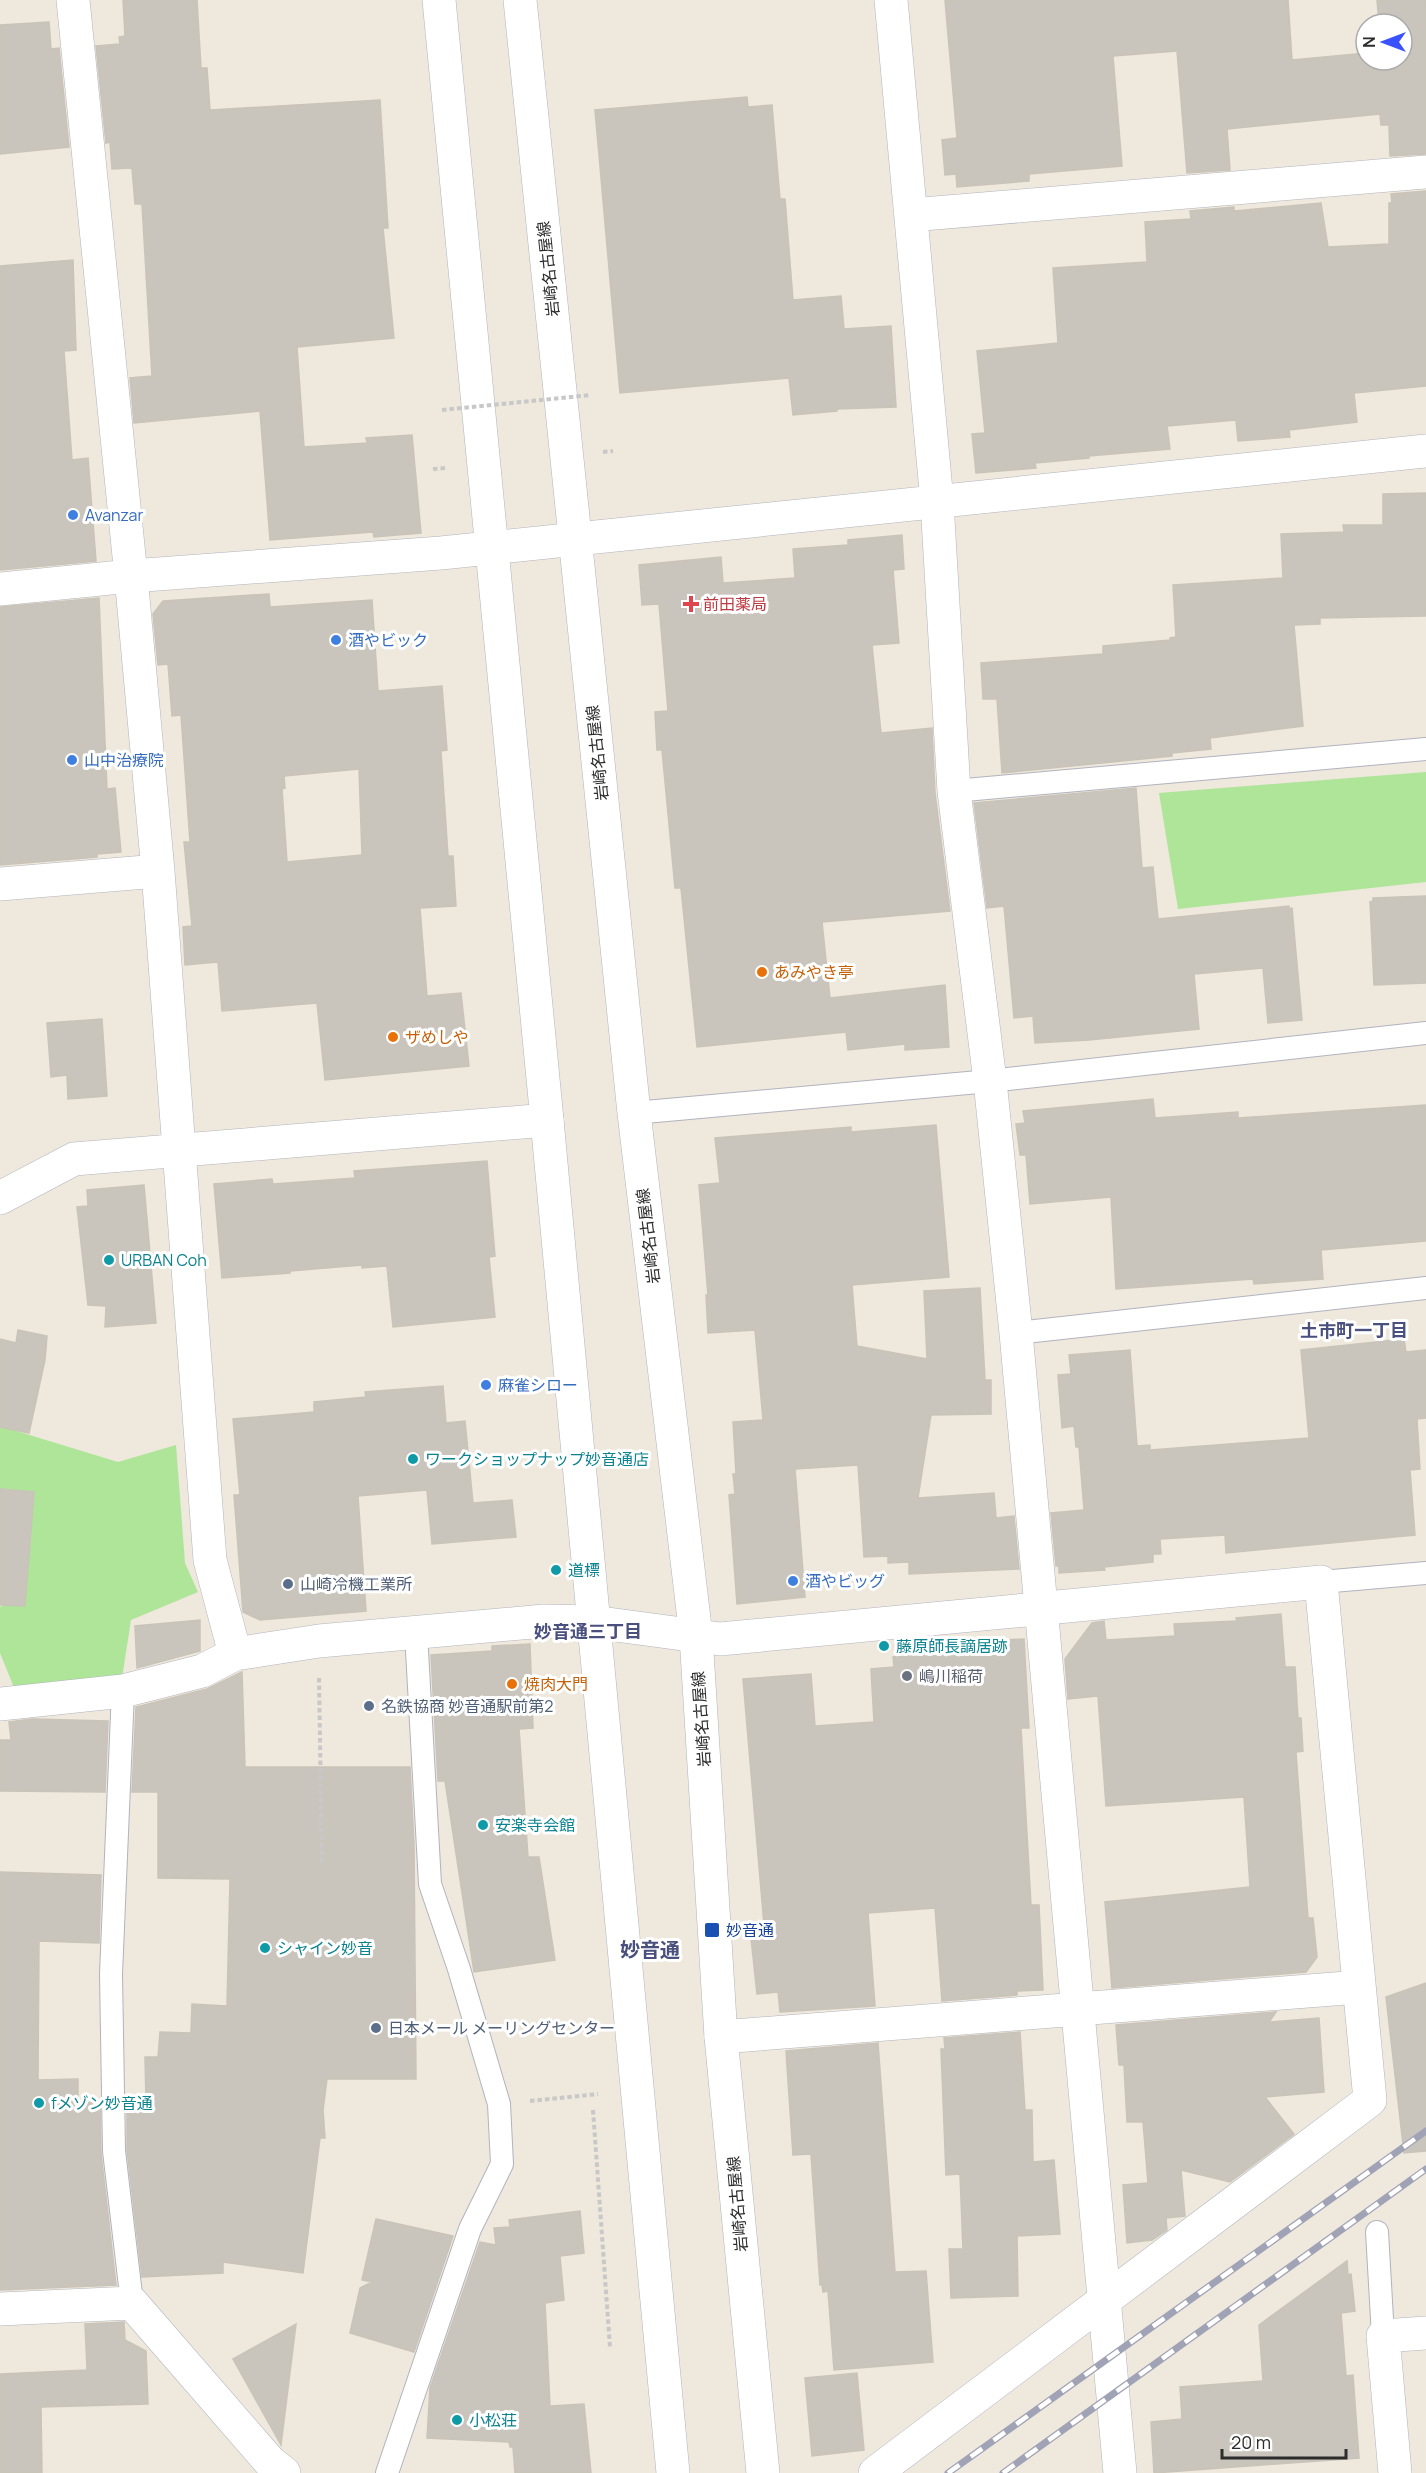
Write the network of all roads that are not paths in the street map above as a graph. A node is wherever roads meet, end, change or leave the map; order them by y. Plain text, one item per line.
1 (73, 0) edge
2 (440, 0) edge
3 (520, 0) edge
4 (891, 0) edge
5 (1426, 172) edge
6 (911, 214) junction
7 (1426, 451) edge
8 (937, 501) junction
9 (575, 538) junction
10 (492, 548) junction
11 (131, 576) junction
12 (0, 589) edge
13 (1426, 749) edge
14 (954, 791) junction
15 (158, 871) junction
16 (0, 884) edge
17 (1426, 1033) edge
18 (990, 1081) junction
19 (634, 1113) junction
20 (547, 1120) junction
21 (179, 1151) junction
22 (0, 1198) edge
23 (1426, 1288) edge
24 (1016, 1334) junction
25 (1426, 1572) edge
26 (1321, 1582) junction
27 (1039, 1609) junction
28 (592, 1622) junction
29 (416, 1633) junction
30 (696, 1636) junction
31 (235, 1654) junction
32 (123, 1691) junction
33 (0, 1704) edge
34 (1359, 1987) junction
35 (1076, 2009) junction
36 (721, 2037) junction
37 (1377, 2232) dead end
38 (1105, 2300) junction
39 (132, 2303) junction
40 (0, 2309) edge
41 (1426, 2333) edge
42 (1383, 2336) junction
43 (284, 2473) edge
44 (387, 2473) edge
45 (673, 2473) edge
46 (763, 2473) edge
47 (874, 2473) edge
48 (1120, 2473) edge
49 (1395, 2473) edge

1 - 11 street
2 - 10 street
3 - 9 street, 岩崎名古屋線
4 - 6 street
5 - 6 street
6 - 8 street
7 - 8 street
8 - 9 street
8 - 14 street
9 - 10 street
9 - 19 street, 岩崎名古屋線
10 - 11 street
10 - 20 street
11 - 12 street
11 - 15 street
13 - 14 lane
14 - 18 street
15 - 16 street
15 - 21 street
17 - 18 lane
18 - 19 lane
18 - 24 street
19 - 30 street, 岩崎名古屋線
20 - 21 street
20 - 28 street
21 - 22 street
21 - 31 street
23 - 24 lane
24 - 27 street
25 - 26 lane
26 - 27 street
26 - 34 street
27 - 30 street
27 - 35 street
28 - 29 street
28 - 30 street
28 - 45 street
29 - 31 street
29 - 44 lane
30 - 36 street, 岩崎名古屋線
31 - 32 street
32 - 33 street
32 - 39 lane
34 - 35 street
34 - 38 street
35 - 36 street
35 - 38 street
36 - 46 street, 岩崎名古屋線
37 - 42 lane
38 - 47 street
38 - 48 street
39 - 40 street
39 - 43 street
41 - 42 street
42 - 49 street

